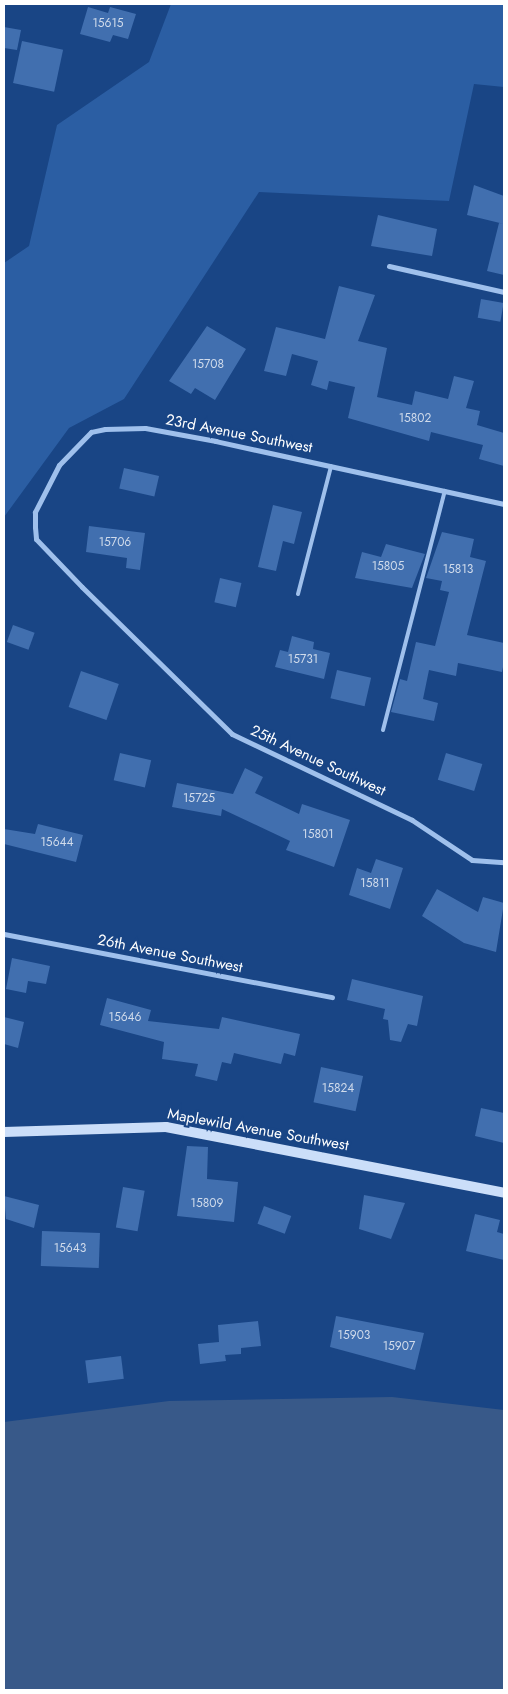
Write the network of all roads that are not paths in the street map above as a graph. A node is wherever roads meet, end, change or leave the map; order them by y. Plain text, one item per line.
1 (390, 266) dead end
2 (504, 292) edge
3 (331, 466) junction
4 (445, 491) junction
5 (504, 504) edge
6 (36, 539) joint
7 (298, 594) dead end
8 (383, 730) dead end
9 (504, 862) edge
10 (4, 934) edge
11 (332, 996) dead end
12 (4, 1132) edge
13 (504, 1193) edge

1 - 2 street
3 - 4 street, 23rd Avenue Southwest
3 - 6 street, 23rd Avenue Southwest
3 - 7 lane
4 - 5 street, 23rd Avenue Southwest
4 - 8 lane
6 - 9 street, 25th Avenue Southwest
10 - 11 street, 26th Avenue Southwest
12 - 13 street, Maplewild Avenue Southwest

